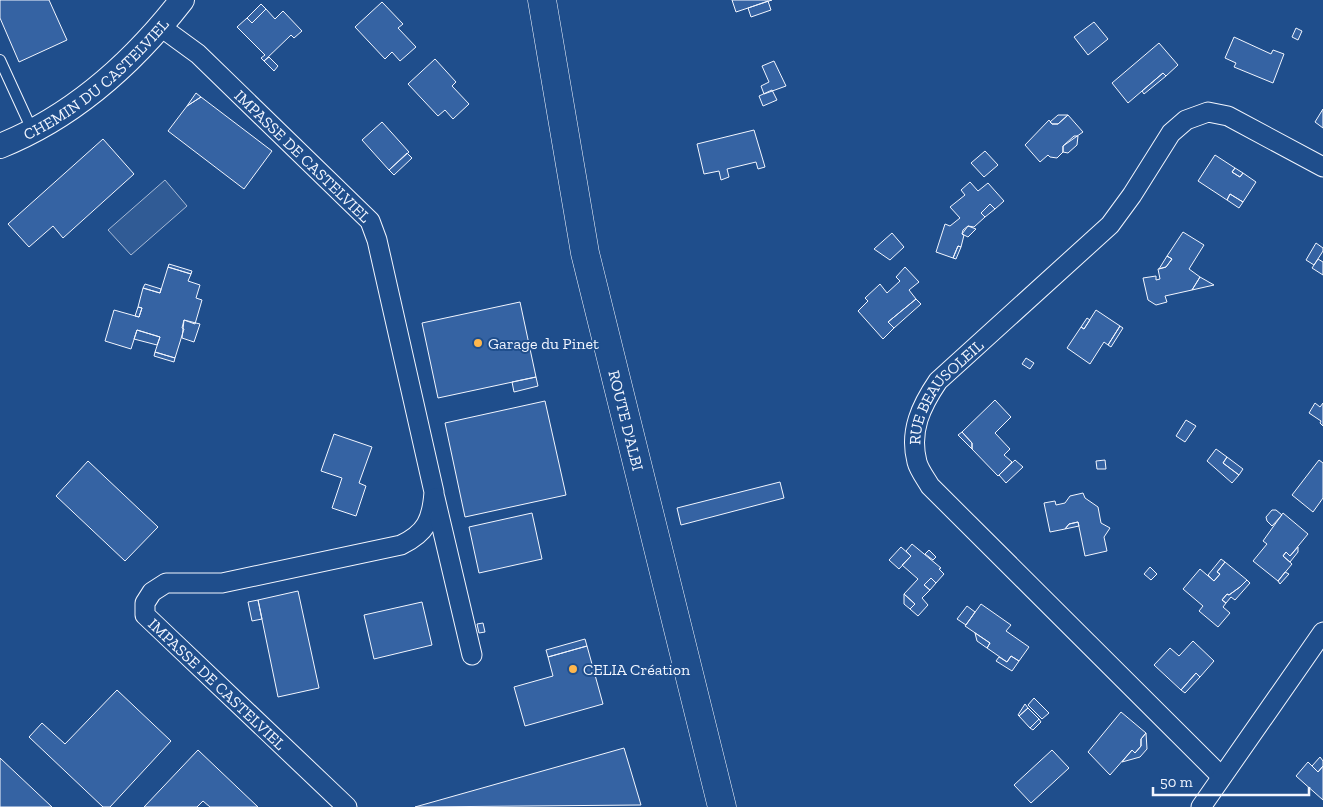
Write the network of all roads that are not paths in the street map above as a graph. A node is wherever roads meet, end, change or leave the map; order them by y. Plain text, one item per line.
1 (182, 0) edge
2 (542, 0) edge
3 (161, 27) junction
4 (0, 60) edge
5 (33, 133) junction
6 (0, 146) edge
7 (1323, 167) edge
8 (434, 492) junction
9 (1323, 632) edge
10 (472, 655) dead end
11 (1221, 776) junction
12 (347, 807) edge
13 (722, 807) edge
14 (1201, 807) edge

1 - 3 street, CHEMIN DU CASTELVIEL
2 - 13 main road, ROUTE D'ALBI
3 - 5 street, CHEMIN DU CASTELVIEL
3 - 8 street, IMPASSE DE CASTELVIEL
4 - 5 lane
5 - 6 street, CHEMIN DU CASTELVIEL
7 - 11 street, RUE BEAUSOLEIL
8 - 10 street, IMPASSE DE CASTELVIEL
8 - 12 street, IMPASSE DE CASTELVIEL
9 - 11 street
11 - 14 street

